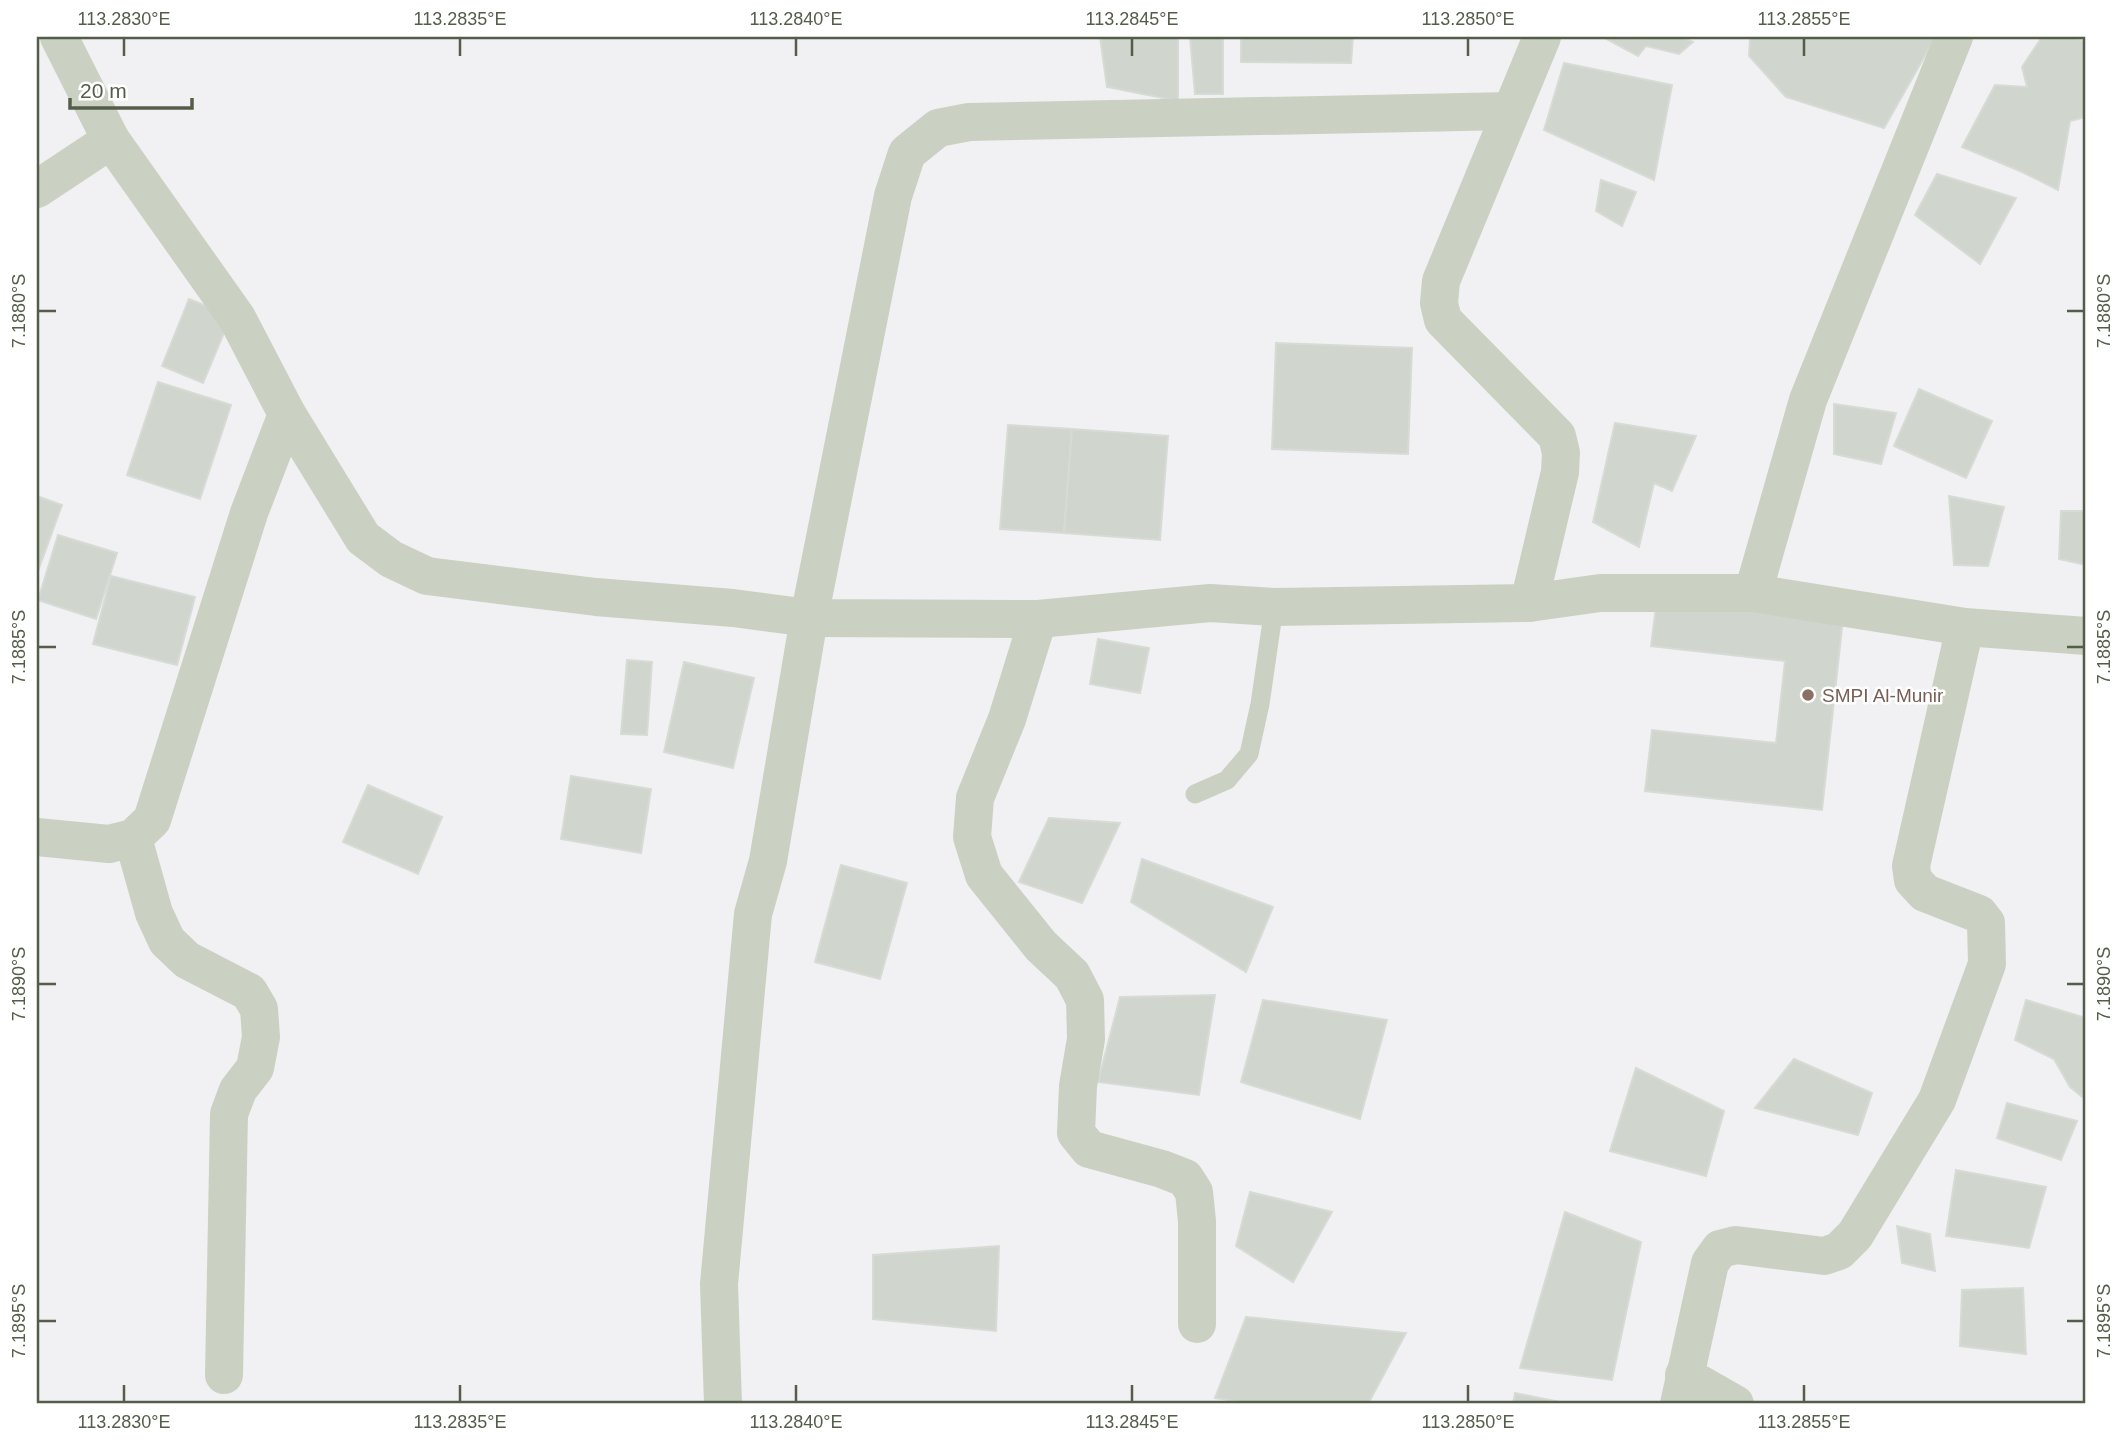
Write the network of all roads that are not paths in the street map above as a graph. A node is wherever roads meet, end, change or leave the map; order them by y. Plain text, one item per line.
1 (59, 37) edge
2 (1542, 37) edge
3 (1954, 37) edge
4 (1511, 111) junction
5 (111, 140) junction
6 (37, 189) edge
7 (287, 414) junction
8 (1753, 593) junction
9 (1529, 603) junction
10 (1274, 607) junction
11 (809, 618) junction
12 (1038, 619) junction
13 (1965, 627) junction
14 (2086, 636) edge
15 (1195, 794) dead end
16 (37, 837) edge
17 (133, 838) junction
18 (1197, 1324) dead end
19 (225, 1374) dead end
20 (1681, 1389) edge
21 (723, 1404) edge
22 (1735, 1404) edge

1 - 5 street
2 - 4 street
3 - 8 street
4 - 9 street
4 - 11 street
5 - 6 street
5 - 7 street
7 - 11 street
7 - 17 street
8 - 9 street
8 - 13 street
9 - 10 street
10 - 12 street
10 - 15 lane
11 - 12 street
11 - 21 street
12 - 18 street
13 - 14 street
13 - 20 street
16 - 17 street
17 - 19 street
20 - 22 street

